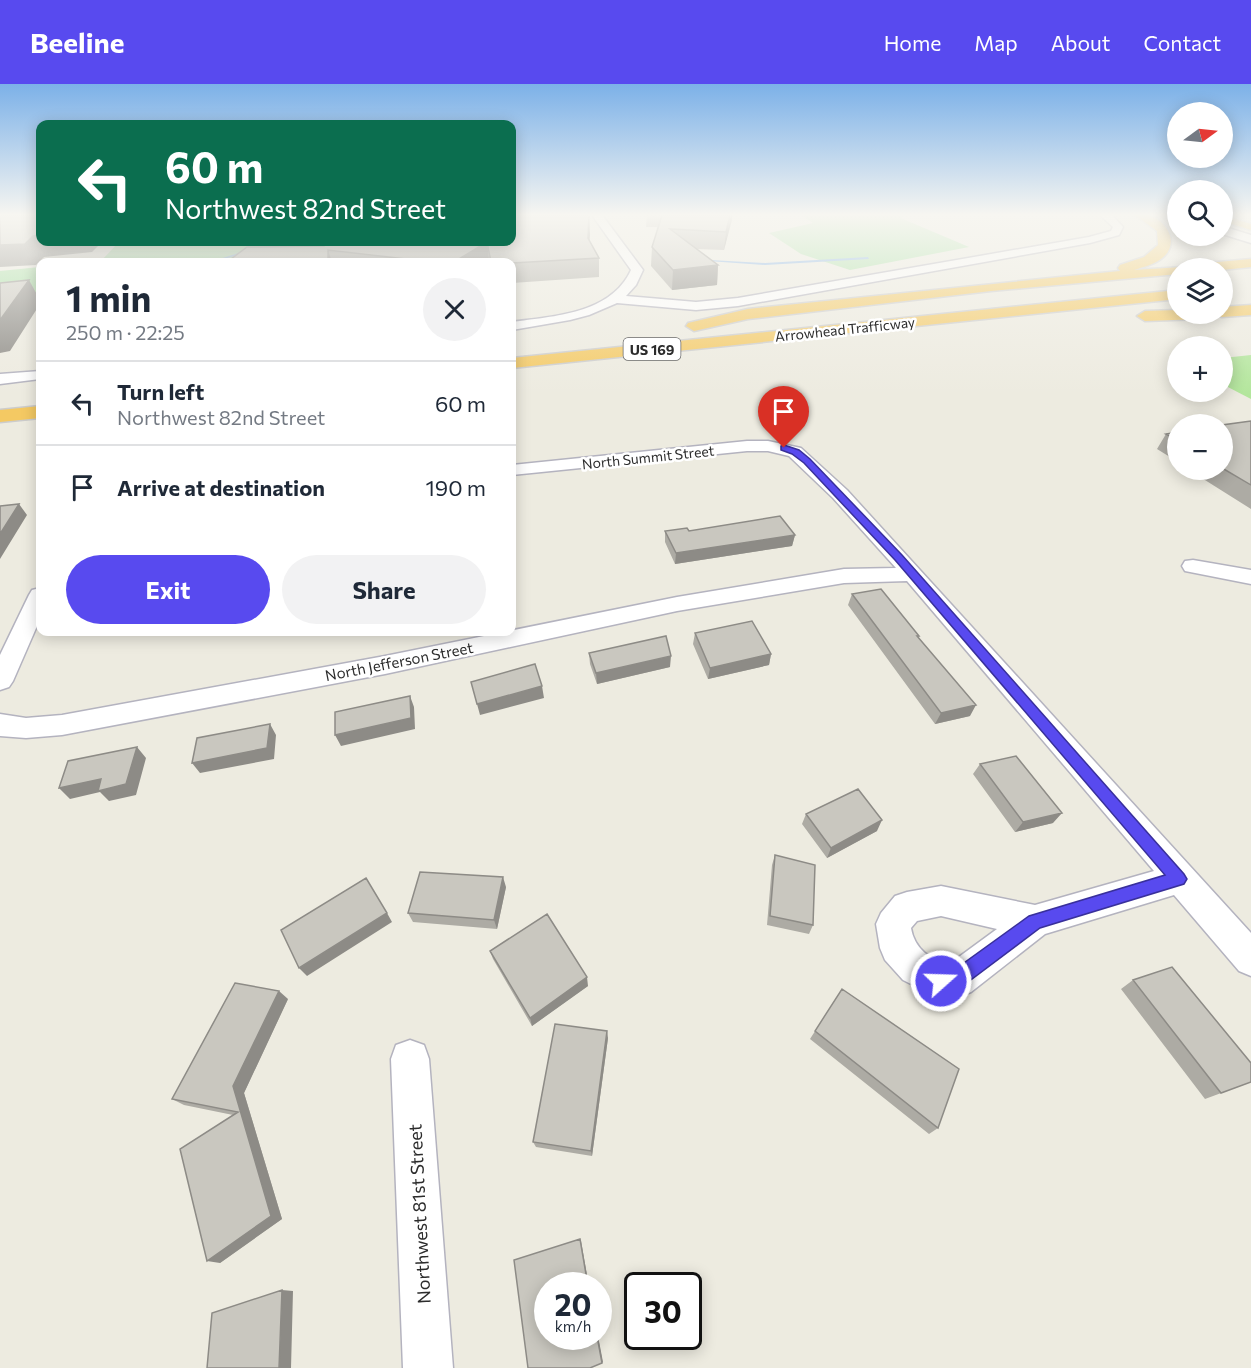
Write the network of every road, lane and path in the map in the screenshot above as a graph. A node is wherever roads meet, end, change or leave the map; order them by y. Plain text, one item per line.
1 (637, 275) edge
2 (901, 275) edge
3 (1085, 275) edge
4 (1124, 275) edge
5 (1167, 280) edge
6 (991, 287) junction
7 (1167, 295) edge
8 (616, 299) junction
9 (1251, 310) edge
10 (1233, 311) edge
11 (1167, 315) edge
12 (1131, 317) dead end
13 (1096, 319) dead end
14 (516, 326) edge
15 (674, 330) dead end
16 (792, 334) junction
17 (581, 340) dead end
18 (516, 363) edge
19 (36, 375) edge
20 (0, 379) edge
21 (36, 394) edge
22 (0, 398) edge
23 (36, 412) edge
24 (0, 416) edge
25 (516, 470) edge
26 (1193, 566) dead end
27 (913, 573) junction
28 (1251, 577) edge
29 (36, 604) edge
30 (0, 681) edge
31 (0, 724) edge
32 (1178, 879) junction
33 (1035, 921) dead end
34 (1251, 959) edge
35 (410, 1059) dead end
36 (428, 1368) edge

1 - 8 street
2 - 8 street
3 - 6 highway
4 - 6 highway
5 - 17 highway, Arrowhead Trafficway / US 169
6 - 15 highway
7 - 16 highway, Arrowhead Trafficway / US 169
8 - 14 street
9 - 10 highway
11 - 12 highway
13 - 16 highway
16 - 18 highway, Arrowhead Trafficway / US 169
19 - 20 street
21 - 22 highway
23 - 24 highway
25 - 27 street, North Summit Street
26 - 28 street
27 - 31 street, North Jefferson Street
27 - 32 street
29 - 30 street
32 - 33 street
32 - 34 street
35 - 36 street, Northwest 81st Street

